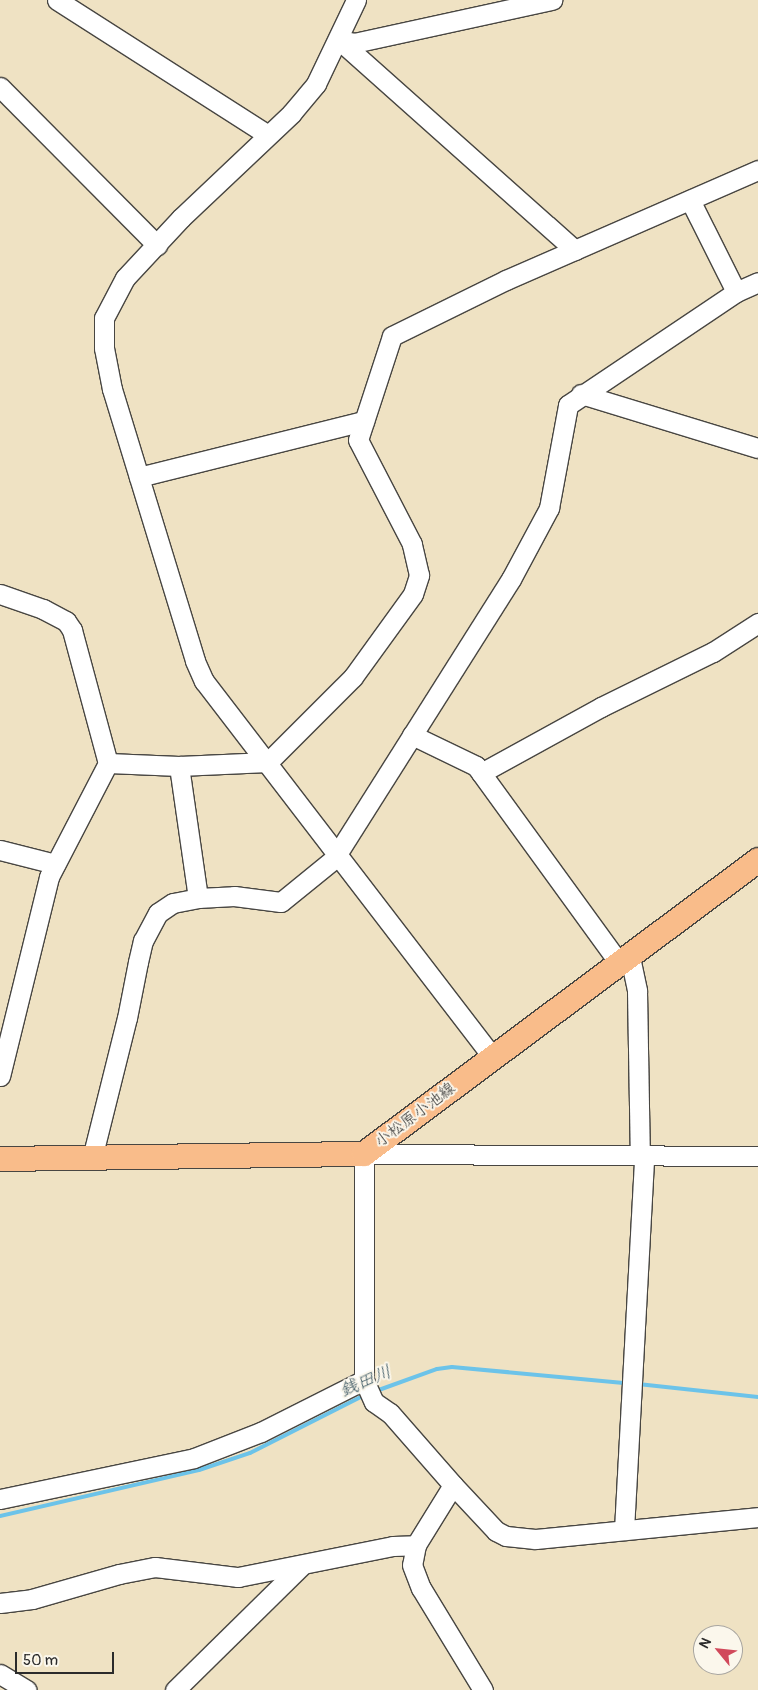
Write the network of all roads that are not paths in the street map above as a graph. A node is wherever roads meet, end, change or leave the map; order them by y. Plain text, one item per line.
1 (57, 0) edge
2 (356, 0) edge
3 (552, 0) edge
4 (339, 40) junction
5 (0, 87) edge
6 (268, 135) junction
7 (758, 170) edge
8 (690, 200) junction
9 (157, 245) junction
10 (575, 250) junction
11 (758, 282) edge
12 (736, 292) junction
13 (581, 394) junction
14 (364, 420) junction
15 (758, 448) edge
16 (138, 477) junction
17 (0, 594) edge
18 (758, 623) edge
19 (412, 735) junction
20 (268, 762) junction
21 (108, 763) junction
22 (178, 766) junction
23 (481, 772) junction
24 (0, 850) edge
25 (339, 852) junction
26 (758, 860) edge
27 (55, 864) junction
28 (198, 898) junction
29 (624, 960) junction
30 (493, 1057) junction
31 (0, 1076) edge
32 (364, 1154) junction
33 (642, 1156) junction
34 (758, 1156) edge
35 (92, 1158) junction
36 (0, 1159) edge
37 (364, 1380) junction
38 (453, 1485) junction
39 (0, 1499) edge
40 (758, 1517) edge
41 (624, 1530) junction
42 (416, 1545) junction
43 (301, 1566) junction
44 (0, 1603) edge
45 (0, 1674) edge
46 (27, 1690) edge
47 (175, 1690) edge
48 (483, 1690) edge

1 - 6 street
2 - 4 street
3 - 4 street
4 - 6 street
4 - 10 street
5 - 9 street
6 - 9 street
7 - 8 street
8 - 10 street
8 - 12 street
9 - 16 street
10 - 14 street
11 - 12 street
12 - 13 street
13 - 15 street
13 - 19 street
14 - 16 street
14 - 20 street
16 - 20 street
17 - 21 street
18 - 23 street
19 - 23 street
19 - 25 street
20 - 22 street
20 - 25 street
21 - 22 street
21 - 27 street
22 - 28 street
23 - 29 street
24 - 27 street
25 - 28 street
25 - 30 street
26 - 29 main road, 小松原小池線
27 - 31 street
28 - 35 street
29 - 30 main road, 小松原小池線
29 - 33 street
30 - 32 main road, 小松原小池線
32 - 33 street
32 - 35 main road, 小松原小池線
32 - 37 street
33 - 34 street
33 - 41 street
35 - 36 main road, 小松原小池線
37 - 38 street
37 - 39 street
38 - 41 street
38 - 42 street
40 - 41 street
42 - 43 street
42 - 48 street
43 - 44 street
43 - 47 street
45 - 46 street

